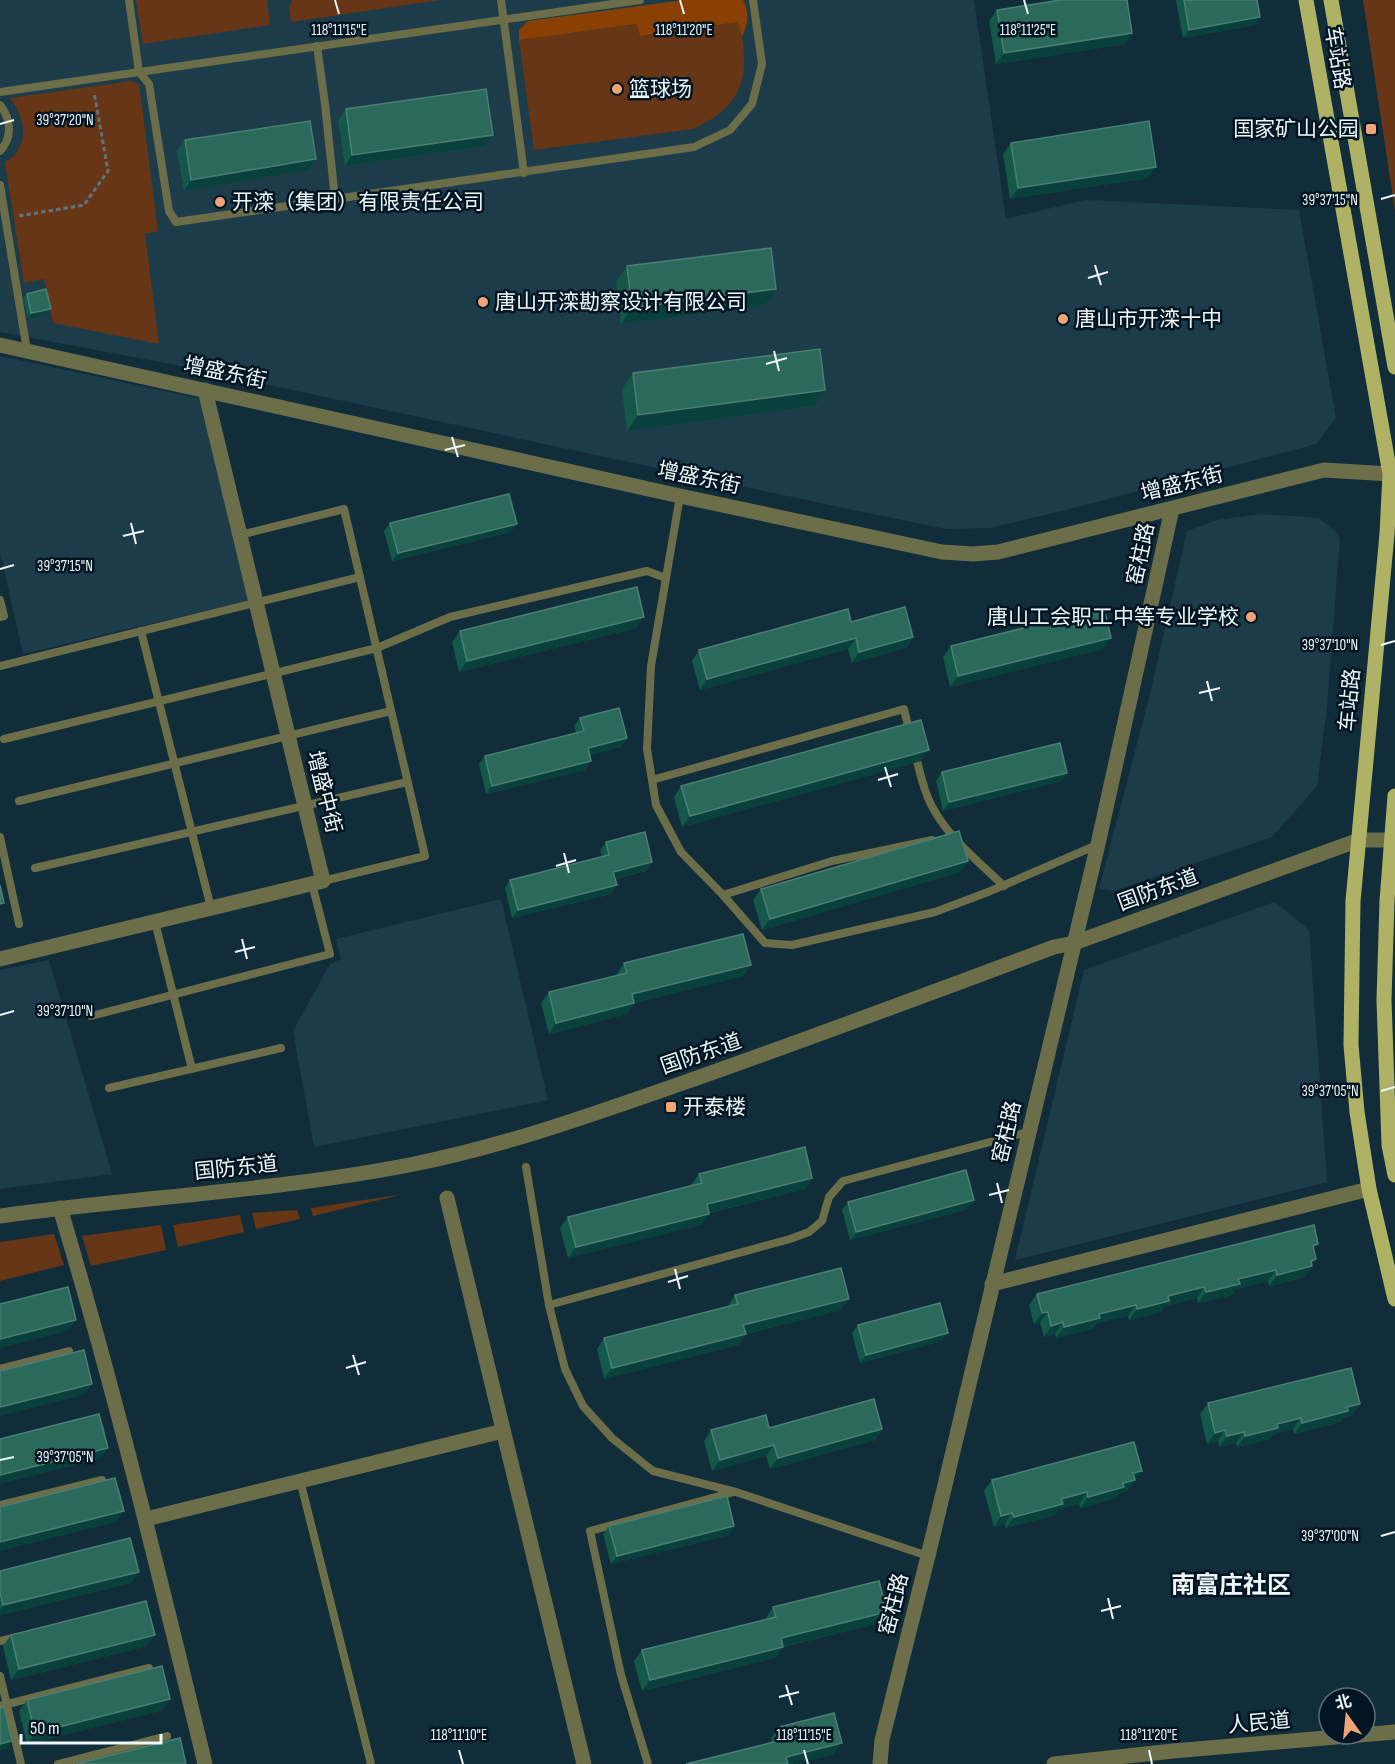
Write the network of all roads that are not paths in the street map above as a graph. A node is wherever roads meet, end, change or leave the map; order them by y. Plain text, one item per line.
1 (129, 0) edge
2 (501, 0) edge
3 (640, 0) edge
4 (753, 0) edge
5 (1306, 0) edge
6 (1330, 0) edge
7 (503, 20) junction
8 (317, 46) junction
9 (139, 72) junction
10 (0, 92) edge
11 (0, 105) edge
12 (0, 151) edge
13 (524, 173) junction
14 (0, 185) edge
15 (335, 199) junction
16 (0, 345) edge
17 (27, 351) junction
18 (1395, 367) edge
19 (206, 390) junction
20 (1392, 474) edge
21 (680, 496) junction
22 (1172, 509) junction
23 (240, 535) junction
24 (360, 577) junction
25 (666, 578) junction
26 (0, 600) edge
27 (257, 603) junction
28 (0, 617) edge
29 (141, 631) junction
30 (376, 648) junction
31 (0, 666) edge
32 (274, 673) junction
33 (159, 701) junction
34 (391, 711) junction
35 (289, 736) junction
36 (4, 739) dead end
37 (174, 764) junction
38 (652, 780) junction
39 (407, 782) junction
40 (1395, 796) edge
41 (19, 801) dead end
42 (306, 805) junction
43 (191, 832) junction
44 (952, 836) junction
45 (0, 837) edge
46 (1359, 840) junction
47 (1392, 840) junction
48 (1098, 844) junction
49 (35, 868) dead end
50 (4, 872) edge
51 (318, 882) junction
52 (1004, 886) junction
53 (723, 895) junction
54 (210, 909) junction
55 (155, 922) junction
56 (19, 924) dead end
57 (1074, 943) junction
58 (0, 959) edge
59 (173, 994) junction
60 (1390, 1000) edge
61 (91, 1016) dead end
62 (281, 1048) dead end
63 (192, 1069) junction
64 (110, 1088) dead end
65 (1028, 1132) junction
66 (526, 1167) dead end
67 (1395, 1174) edge
68 (1369, 1189) junction
69 (447, 1198) dead end
70 (60, 1208) junction
71 (0, 1216) edge
72 (992, 1284) junction
73 (1395, 1299) edge
74 (549, 1305) junction
75 (69, 1351) edge
76 (0, 1369) edge
77 (503, 1431) junction
78 (102, 1480) edge
79 (300, 1480) junction
80 (736, 1492) junction
81 (0, 1505) edge
82 (146, 1519) junction
83 (928, 1556) junction
84 (22, 1636) edge
85 (0, 1641) edge
86 (149, 1668) edge
87 (0, 1676) edge
88 (3, 1705) edge
89 (1395, 1732) edge
90 (167, 1736) dead end
91 (21, 1764) edge
92 (58, 1764) edge
93 (205, 1764) edge
94 (371, 1764) edge
95 (584, 1764) edge
96 (648, 1764) edge
97 (880, 1764) edge
98 (1054, 1764) edge

1 - 9 lane
2 - 7 lane
3 - 7 lane
4 - 13 lane
5 - 20 main road, 车站路
6 - 18 main road, 车站路
7 - 8 lane
7 - 13 lane
8 - 9 lane
8 - 15 lane
9 - 10 lane
9 - 15 lane
11 - 12 lane
13 - 15 lane
14 - 17 lane
16 - 17 street, 增盛东街
17 - 19 street, 增盛东街
19 - 21 street, 增盛东街
19 - 23 street, 增盛中街
20 - 22 street, 增盛东街
20 - 46 main road, 车站路
21 - 22 street, 增盛东街
21 - 25 lane
22 - 48 street, 窑柱路
23 - 24 lane
23 - 27 street, 增盛中街
24 - 27 lane
24 - 30 lane
25 - 30 lane
25 - 38 lane
26 - 28 lane
27 - 29 lane
27 - 32 street, 增盛中街
29 - 31 lane
29 - 33 lane
30 - 32 lane
30 - 34 lane
32 - 33 lane
32 - 35 street, 增盛中街
33 - 36 lane
33 - 37 lane
34 - 35 lane
34 - 39 lane
35 - 37 lane
35 - 42 street, 增盛中街
37 - 41 lane
37 - 43 lane
38 - 44 lane
38 - 53 lane
39 - 42 lane
39 - 51 lane
40 - 47 main road
42 - 43 lane
42 - 51 street, 增盛中街
43 - 49 lane
43 - 54 lane
44 - 52 lane
44 - 53 lane
45 - 50 lane
46 - 47 street, 国防东道
46 - 57 street, 国防东道
46 - 68 main road, 车站路
47 - 60 main road
48 - 52 lane
48 - 57 street, 窑柱路
50 - 56 lane
51 - 54 street
51 - 59 lane
52 - 53 lane
54 - 55 street
55 - 58 street
55 - 59 lane
57 - 65 street, 窑柱路
57 - 70 street, 国防东道
59 - 61 lane
59 - 63 lane
60 - 67 main road
62 - 63 lane
63 - 64 lane
65 - 72 street, 窑柱路
65 - 74 lane
66 - 74 lane
68 - 72 street
68 - 73 main road, 车站路
69 - 77 street
70 - 71 street, 国防东道
70 - 82 street
72 - 83 street, 窑柱路
74 - 80 lane
75 - 76 lane
77 - 79 street
77 - 95 street
78 - 81 lane
79 - 82 street
79 - 94 lane
80 - 83 lane
80 - 96 lane
82 - 93 street
83 - 97 street, 窑柱路
84 - 85 lane
86 - 88 lane
87 - 88 lane
88 - 91 lane
89 - 98 street, 人民道
90 - 92 lane

